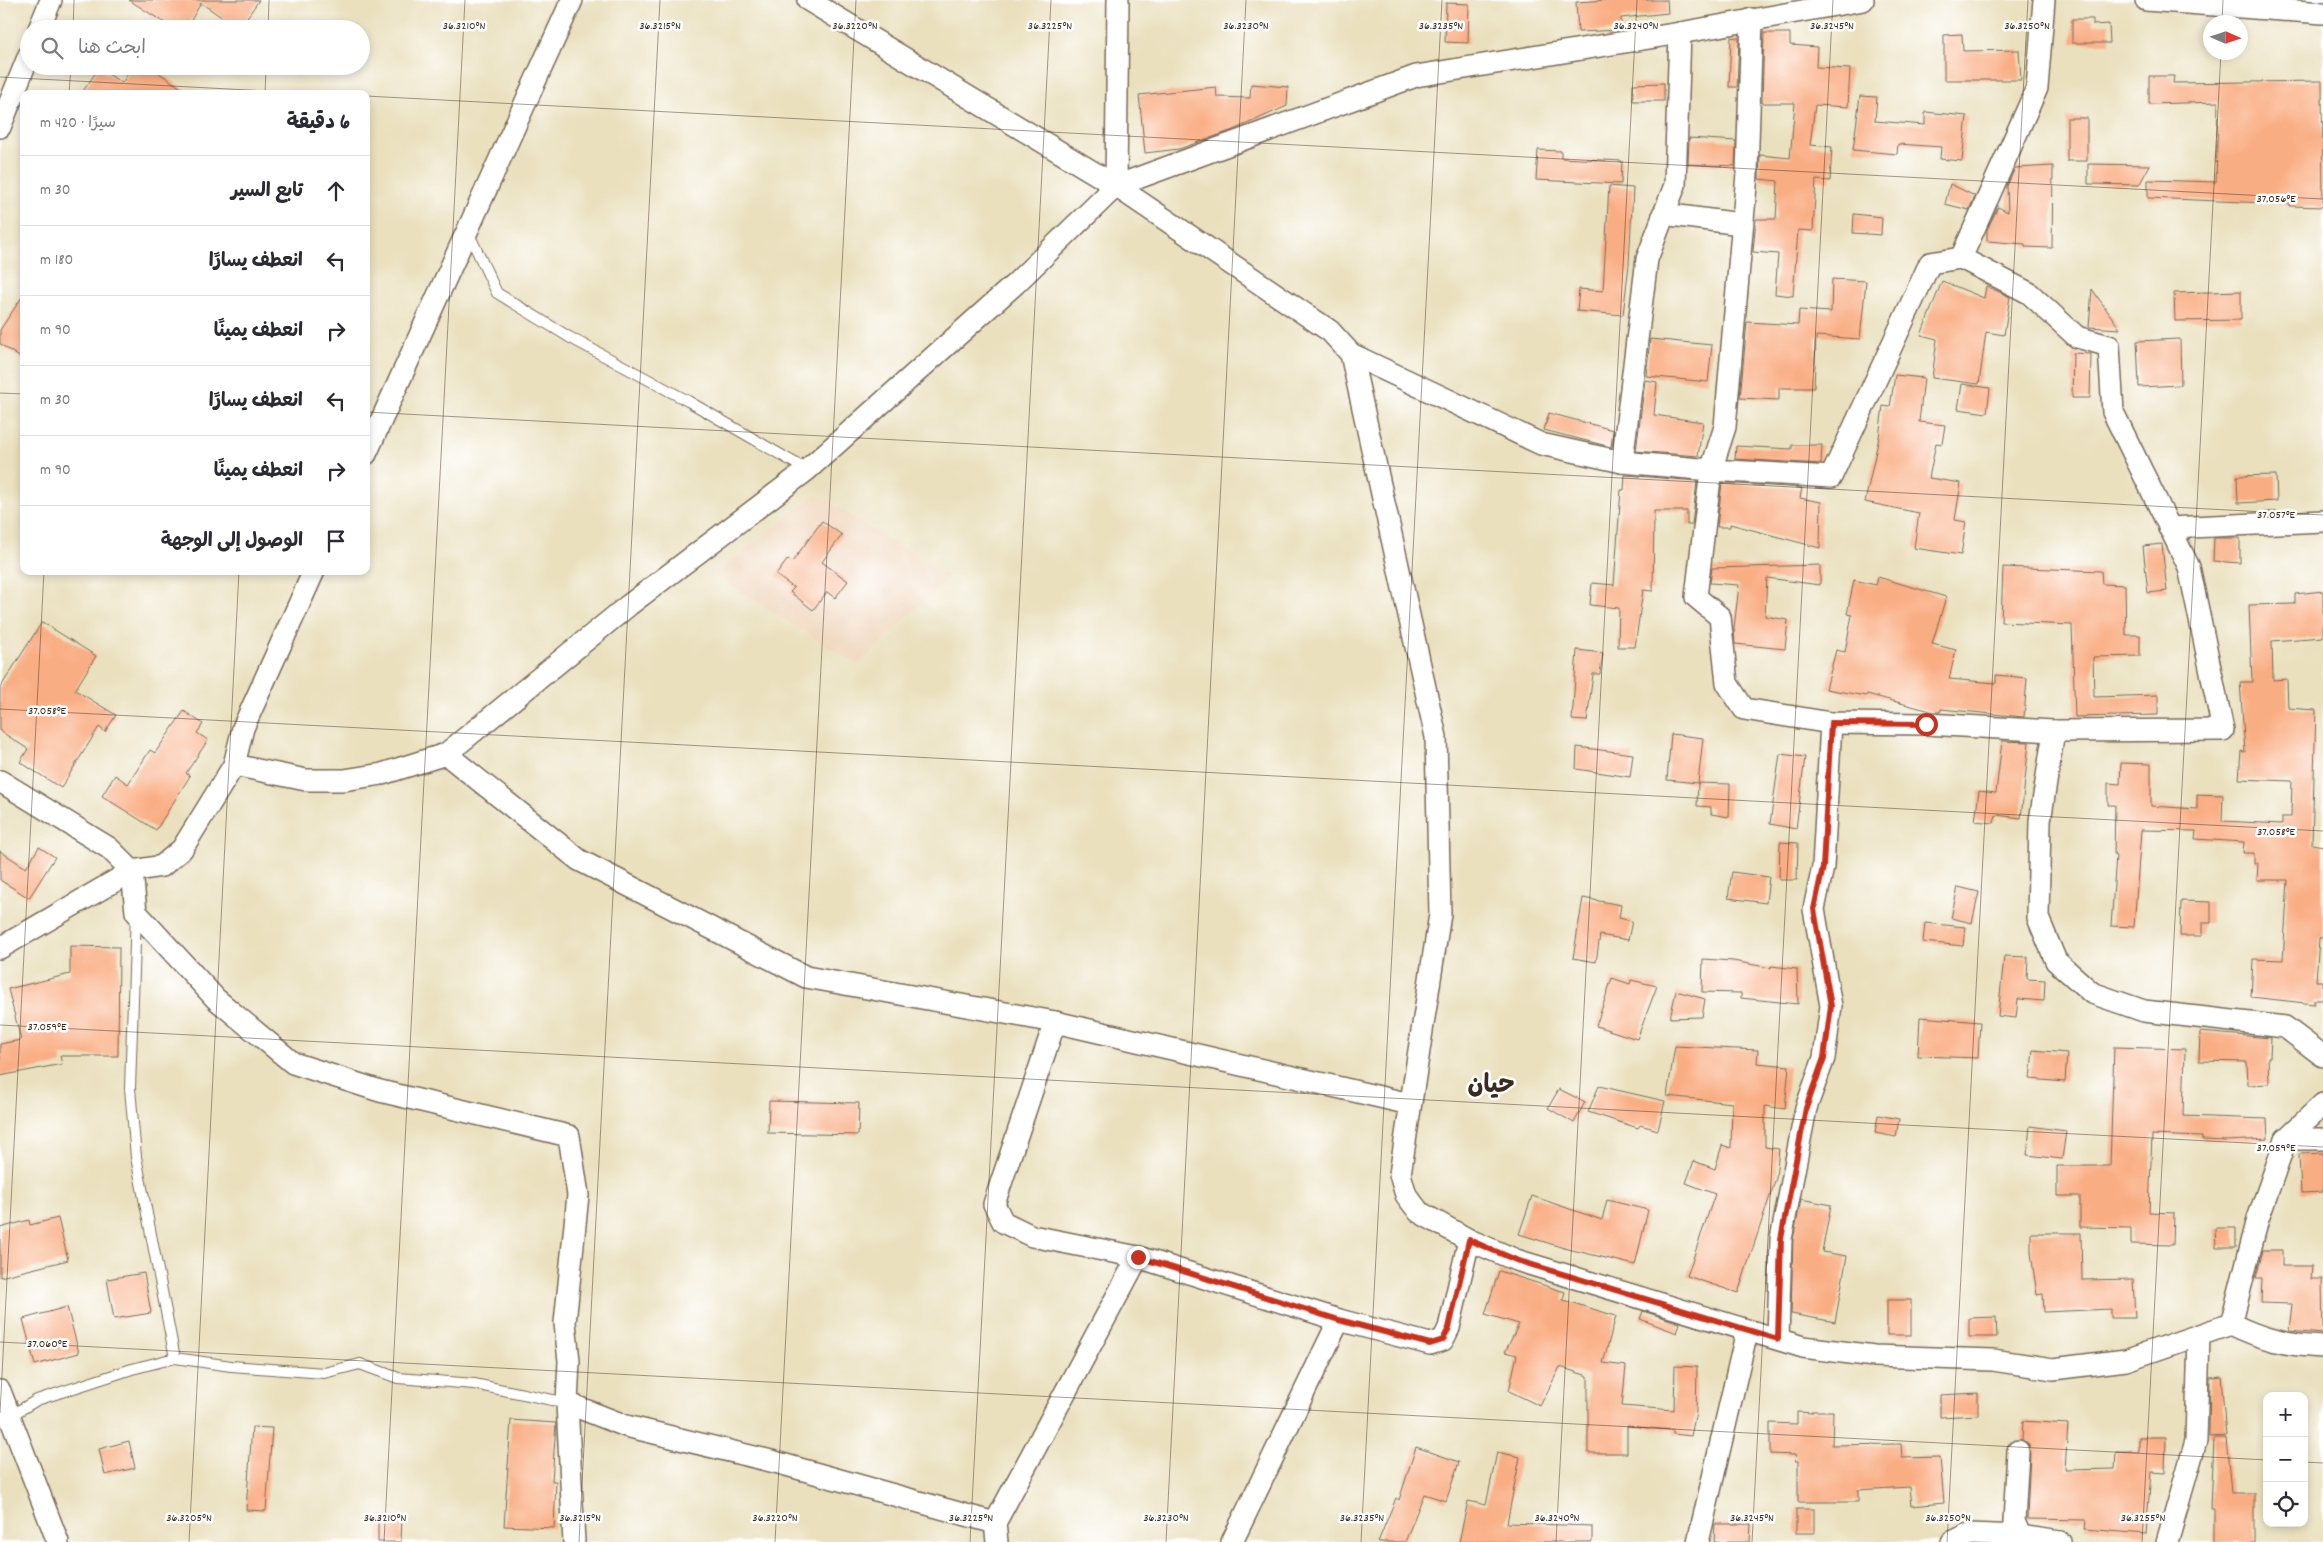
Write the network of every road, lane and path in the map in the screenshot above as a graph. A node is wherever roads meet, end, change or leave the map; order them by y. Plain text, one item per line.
1 (51, 0) edge
2 (572, 0) edge
3 (808, 0) edge
4 (1118, 0) edge
5 (1863, 0) edge
6 (2044, 0) edge
7 (2146, 0) edge
8 (2212, 2) edge
9 (2323, 13) edge
10 (1752, 19) junction
11 (43, 20) edge
12 (1680, 33) junction
13 (21, 75) edge
14 (0, 127) edge
15 (1116, 186) junction
16 (1663, 214) junction
17 (1741, 224) junction
18 (467, 230) junction
19 (1961, 258) junction
20 (1351, 354) junction
21 (370, 445) edge
22 (1622, 462) junction
23 (807, 470) junction
24 (1711, 470) junction
25 (2323, 521) edge
26 (2169, 528) junction
27 (312, 575) edge
28 (1831, 723) junction
29 (2054, 731) junction
30 (446, 754) junction
31 (234, 765) junction
32 (0, 781) edge
33 (132, 871) junction
34 (136, 912) junction
35 (0, 948) edge
36 (1055, 1022) junction
37 (2323, 1056) edge
38 (1410, 1104) junction
39 (2323, 1104) edge
40 (2286, 1139) junction
41 (2323, 1139) edge
42 (1469, 1240) junction
43 (1138, 1257) junction
44 (1339, 1320) junction
45 (2231, 1324) junction
46 (1747, 1331) junction
47 (2199, 1336) junction
48 (1778, 1339) junction
49 (2323, 1347) edge
50 (175, 1358) junction
51 (0, 1391) edge
52 (567, 1403) junction
53 (10, 1416) junction
54 (2018, 1450) dead end
55 (996, 1533) edge
56 (2020, 1536) junction
57 (58, 1542) edge
58 (574, 1542) edge
59 (1232, 1542) edge
60 (1698, 1542) edge
61 (1952, 1542) edge
62 (2060, 1542) edge
63 (2167, 1542) edge

1 - 11 street
2 - 18 street
3 - 15 street
4 - 15 street
5 - 10 street
6 - 19 street
7 - 8 street
8 - 9 street
10 - 12 street
10 - 17 street
12 - 15 street
12 - 16 street
13 - 14 street
15 - 20 street
15 - 23 street
16 - 17 street
16 - 22 street
17 - 24 street
18 - 21 street
18 - 23 lane
19 - 24 street
19 - 26 street
20 - 22 street
20 - 38 street
22 - 24 street
23 - 30 street
24 - 28 street
25 - 26 street
26 - 29 street
27 - 31 street
28 - 29 street
28 - 48 street
29 - 37 street
30 - 31 street
30 - 36 street
31 - 33 street
32 - 33 street
33 - 34 street
33 - 35 street
34 - 50 lane
34 - 52 street
36 - 38 street
36 - 43 street
38 - 42 street
39 - 40 street
40 - 41 street
40 - 45 street
42 - 44 street
42 - 46 street
43 - 44 street
43 - 55 street
44 - 59 street
45 - 47 street
45 - 49 street
46 - 48 street
46 - 60 street
47 - 48 street
47 - 63 street
50 - 52 lane
50 - 53 lane
51 - 53 street
52 - 55 street
52 - 58 street
53 - 57 street
54 - 56 street
56 - 61 street
56 - 62 street

